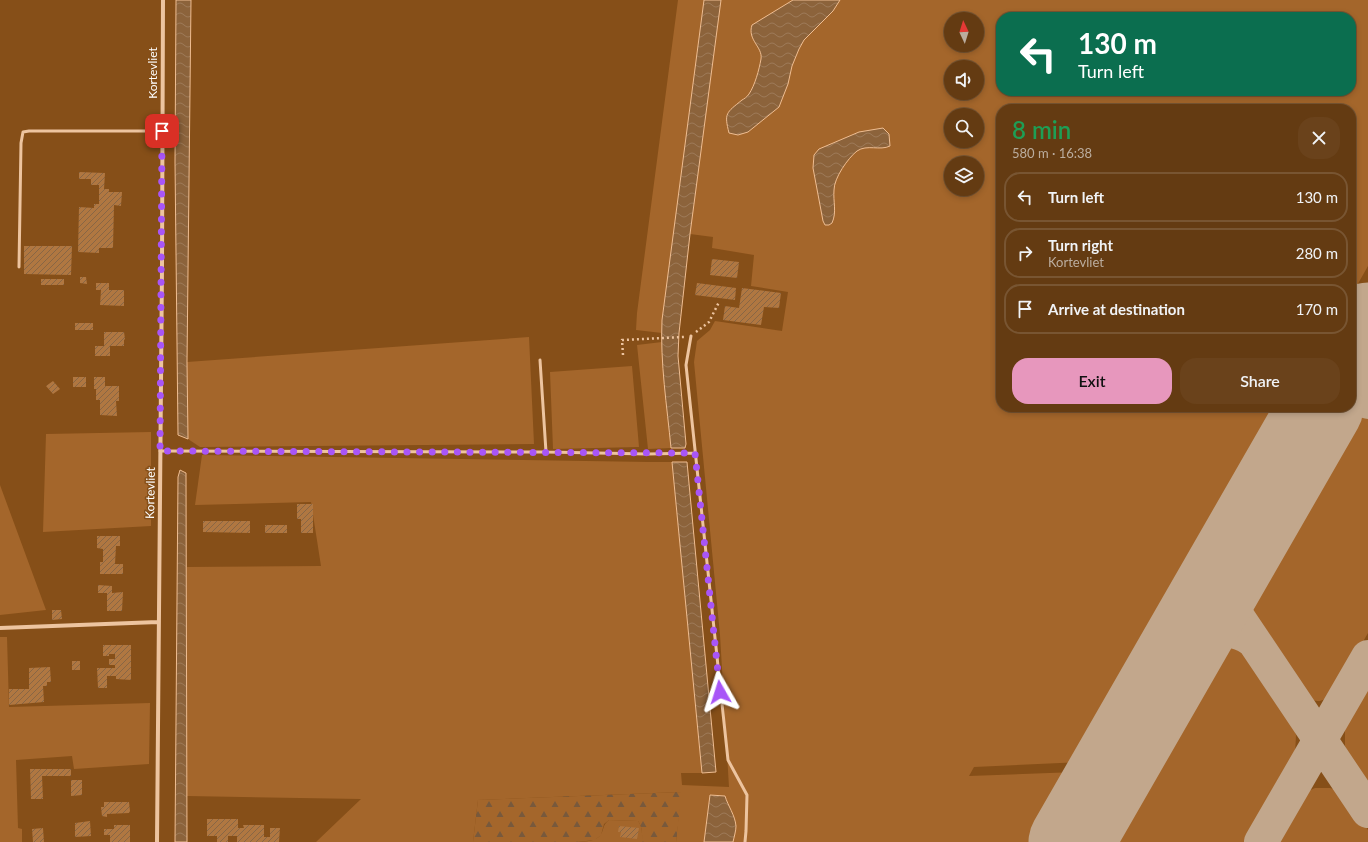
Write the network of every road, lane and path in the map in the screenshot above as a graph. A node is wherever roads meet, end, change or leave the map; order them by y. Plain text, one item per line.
1 (162, 0) edge
2 (162, 131) junction
3 (19, 267) dead end
4 (719, 302) dead end
5 (690, 336) junction
6 (623, 355) dead end
7 (540, 360) dead end
8 (160, 451) junction
9 (546, 452) junction
10 (695, 453) junction
11 (158, 622) junction
12 (0, 628) edge
13 (157, 842) edge
14 (745, 842) edge

1 - 2 street, Kortevliet
2 - 3 lane
2 - 8 street, Kortevliet
4 - 5 path
5 - 6 path
5 - 10 lane
7 - 9 lane
8 - 9 lane
8 - 11 street, Kortevliet
9 - 10 lane
10 - 14 lane
11 - 12 street
11 - 13 street, Kortevliet

